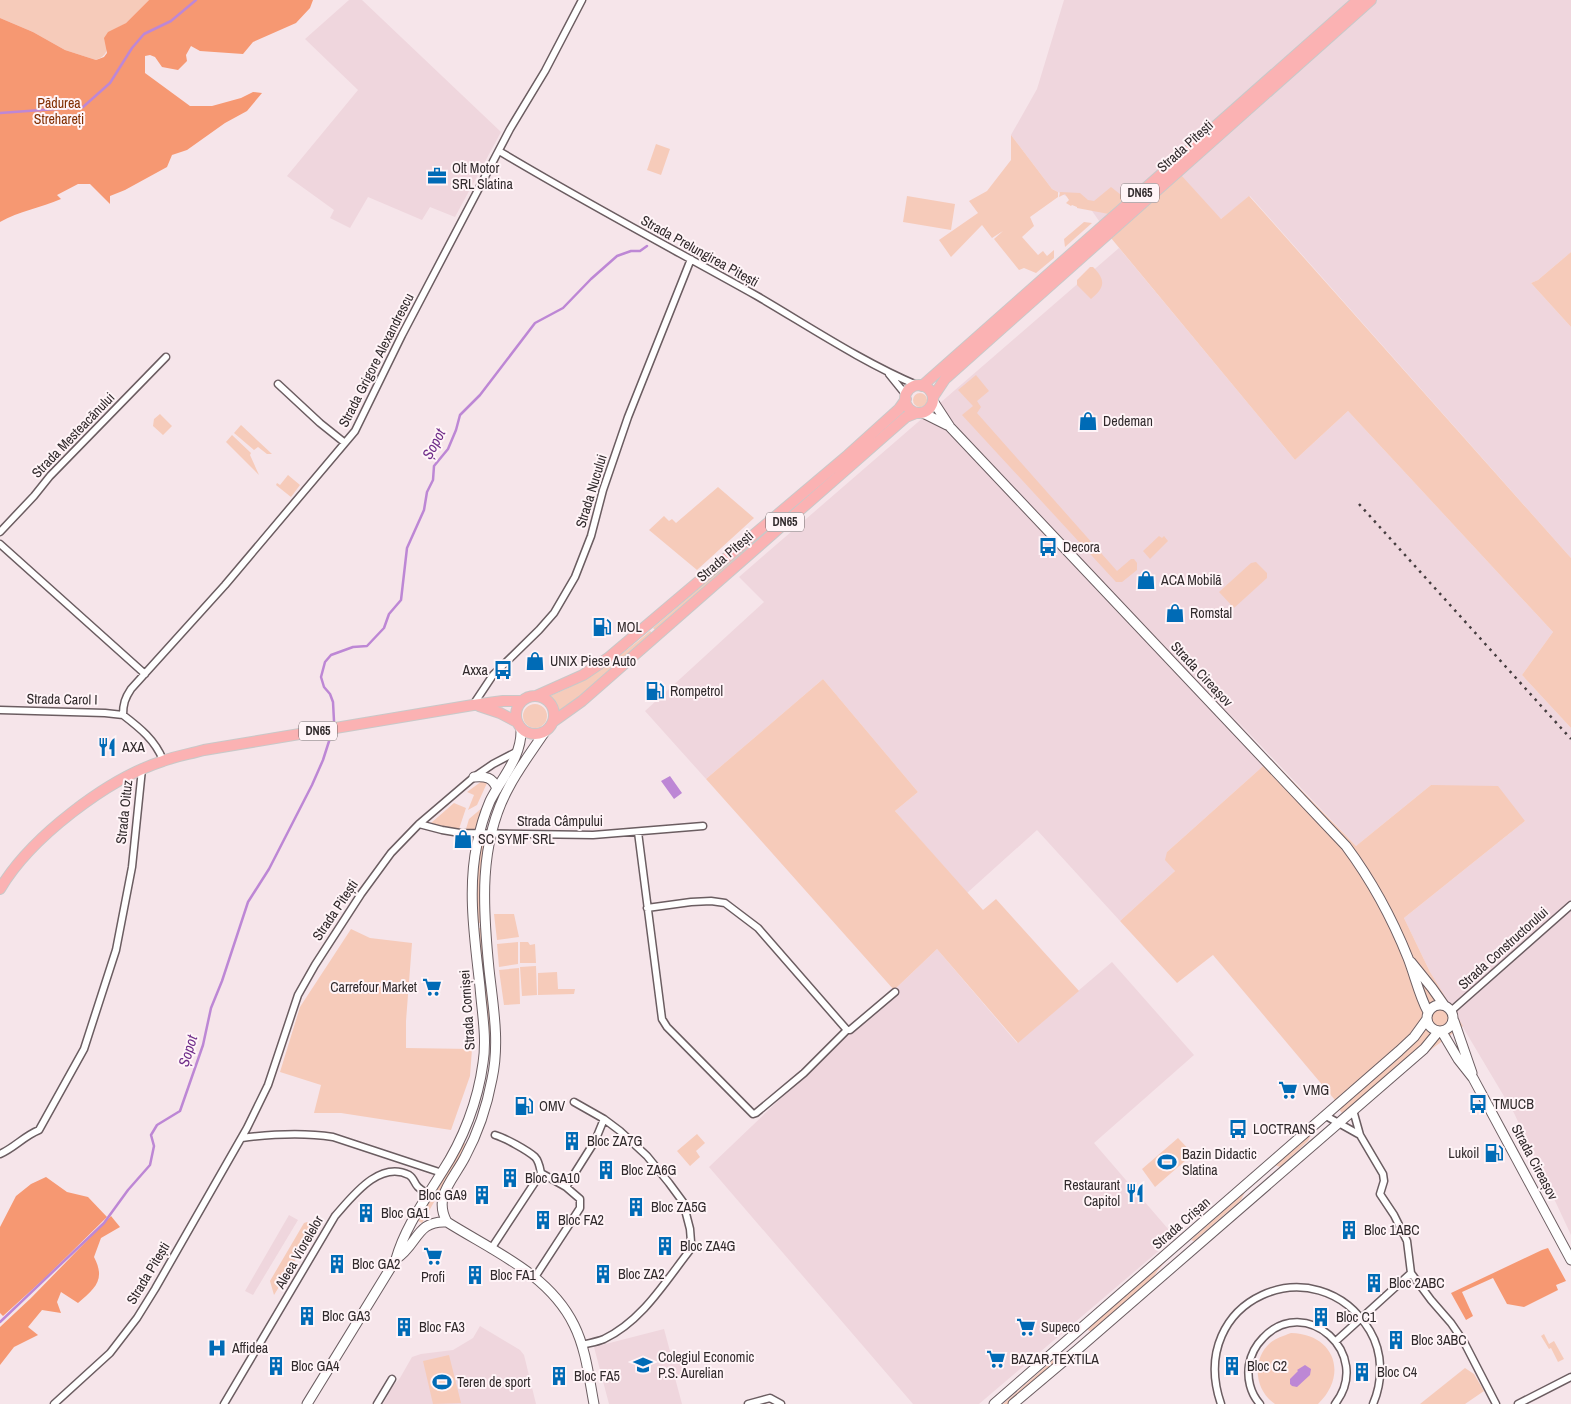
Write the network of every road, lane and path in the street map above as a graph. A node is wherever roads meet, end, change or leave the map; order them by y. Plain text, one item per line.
1 (582, 0) edge
2 (1358, 0) edge
3 (1371, 0) edge
4 (500, 152) junction
5 (691, 259) junction
6 (166, 357) dead end
7 (888, 373) junction
8 (278, 384) dead end
9 (921, 386) junction
10 (906, 397) junction
11 (933, 399) junction
12 (919, 413) junction
13 (950, 426) junction
14 (345, 443) junction
15 (777, 522) junction
16 (0, 532) edge
17 (0, 544) edge
18 (145, 674) junction
19 (536, 696) junction
20 (522, 701) junction
21 (473, 705) junction
22 (0, 710) edge
23 (123, 715) junction
24 (554, 721) junction
25 (519, 726) junction
26 (544, 733) junction
27 (519, 750) junction
28 (163, 760) junction
29 (142, 769) junction
30 (474, 777) junction
31 (497, 789) junction
32 (419, 824) junction
33 (702, 826) dead end
34 (638, 832) junction
35 (479, 834) junction
36 (492, 834) junction
37 (0, 888) edge
38 (1571, 905) edge
39 (648, 908) junction
40 (1408, 958) junction
41 (895, 992) dead end
42 (1448, 1008) junction
43 (1427, 1016) junction
44 (1454, 1021) junction
45 (847, 1030) junction
46 (1440, 1032) junction
47 (1473, 1078) junction
48 (478, 1090) junction
49 (489, 1093) junction
50 (574, 1102) dead end
51 (1352, 1110) junction
52 (1326, 1116) junction
53 (604, 1119) junction
54 (1336, 1123) junction
55 (462, 1135) junction
56 (495, 1135) dead end
57 (1360, 1135) junction
58 (242, 1138) junction
59 (473, 1140) junction
60 (0, 1154) edge
61 (442, 1173) junction
62 (541, 1173) junction
63 (566, 1187) junction
64 (428, 1194) junction
65 (447, 1222) junction
66 (491, 1249) junction
67 (396, 1259) junction
68 (1571, 1260) edge
69 (1411, 1273) junction
70 (535, 1277) junction
71 (1362, 1318) junction
72 (1336, 1341) junction
73 (582, 1345) junction
74 (1571, 1377) edge
75 (392, 1379) dead end
76 (54, 1404) edge
77 (224, 1404) edge
78 (307, 1404) edge
79 (377, 1404) edge
80 (594, 1404) edge
81 (748, 1404) edge
82 (781, 1404) edge
83 (994, 1404) edge
84 (1013, 1404) edge
85 (1221, 1404) edge
86 (1260, 1404) edge
87 (1335, 1404) edge
88 (1373, 1404) edge
89 (1496, 1404) edge
90 (1518, 1404) edge

1 - 4 street, Strada Grigore Alexandrescu
2 - 9 main road, Strada Pitești / DN65
3 - 11 main road, Strada Pitești / DN65
4 - 5 street, Strada Prelungirea Pitești
4 - 14 street, Strada Grigore Alexandrescu
5 - 7 street, Strada Prelungirea Pitești
5 - 21 street, Strada Nucului
6 - 16 street, Strada Mesteacănului
7 - 9 street, Strada Prelungirea Pitești
7 - 10 street, Strada Prelungirea Pitești
8 - 14 street
9 - 10 main road, Strada Pitești / DN65
9 - 11 main road
10 - 12 main road
10 - 15 main road, Strada Pitești / DN65
11 - 12 main road, Strada Pitești / DN65
11 - 13 main road, Strada Cireașov
12 - 13 main road, Strada Cireașov
12 - 15 main road, Strada Pitești / DN65
13 - 40 main road, Strada Cireașov
14 - 18 street, Strada Grigore Alexandrescu
15 - 19 main road, Strada Pitești / DN65
15 - 24 main road, Strada Pitești / DN65
17 - 18 street
18 - 23 street, Strada Grigore Alexandrescu
19 - 20 main road
19 - 24 main road
20 - 21 main road, Strada Oituz / DN65
20 - 25 main road
21 - 25 main road, Strada Oituz / DN65
21 - 28 main road, Strada Oituz / DN65
22 - 23 street, Strada Carol I
23 - 28 street
24 - 26 main road
25 - 26 main road
25 - 27 main road, Strada Cornișei
26 - 36 main road, Strada Cornișei
27 - 30 street, Strada Pitești
27 - 31 main road, Strada Cornișei
28 - 29 main road, Strada Oituz / DN65
29 - 37 main road, DN65
29 - 60 street, Strada Oituz
30 - 31 main road
30 - 32 street, Strada Pitești
31 - 35 main road, Strada Cornișei
32 - 35 street, Strada Câmpului
32 - 58 street, Strada Pitești
33 - 34 street, Strada Câmpului
34 - 36 street, Strada Câmpului
34 - 39 street
35 - 36 street, Strada Câmpului
35 - 48 main road, Strada Cornișei
36 - 49 main road, Strada Cornișei
38 - 42 street, Strada Constructorului
39 - 45 street
39 - 45 street
40 - 42 main road, Strada Cireașov
40 - 43 main road, Strada Cireașov
41 - 45 street
42 - 43 main road
42 - 44 main road
43 - 46 main road
43 - 52 main road, Strada Crișan
44 - 46 main road
44 - 47 main road, Strada Cireașov
46 - 47 main road, Strada Cireașov
46 - 51 main road, Strada Crișan
47 - 68 main road, Strada Cireașov
48 - 49 main road
48 - 55 main road, Strada Cornișei
49 - 59 main road, Strada Cornișei
50 - 53 street
51 - 54 main road, Strada Crișan
51 - 57 street
52 - 54 street
52 - 83 main road, Strada Crișan
53 - 63 street
53 - 73 street
54 - 57 street
54 - 84 main road, Strada Crișan
55 - 59 main road
55 - 61 main road, Strada Cornișei
56 - 62 street
57 - 69 street
58 - 61 street
58 - 76 street, Strada Pitești
59 - 65 main road, Strada Cornișei
61 - 64 main road, Strada Cornișei
62 - 63 street
62 - 66 street
63 - 70 street
64 - 67 main road, Strada Cornișei
64 - 77 street, Aleea Viorelelor
65 - 66 main road
65 - 67 main road
66 - 70 main road
67 - 78 main road, Strada Cornișei
69 - 71 street
69 - 89 street
70 - 73 main road
71 - 72 street
71 - 85 street
71 - 88 street
72 - 86 street
72 - 87 street
73 - 80 main road
74 - 90 street
75 - 79 street
81 - 82 street

